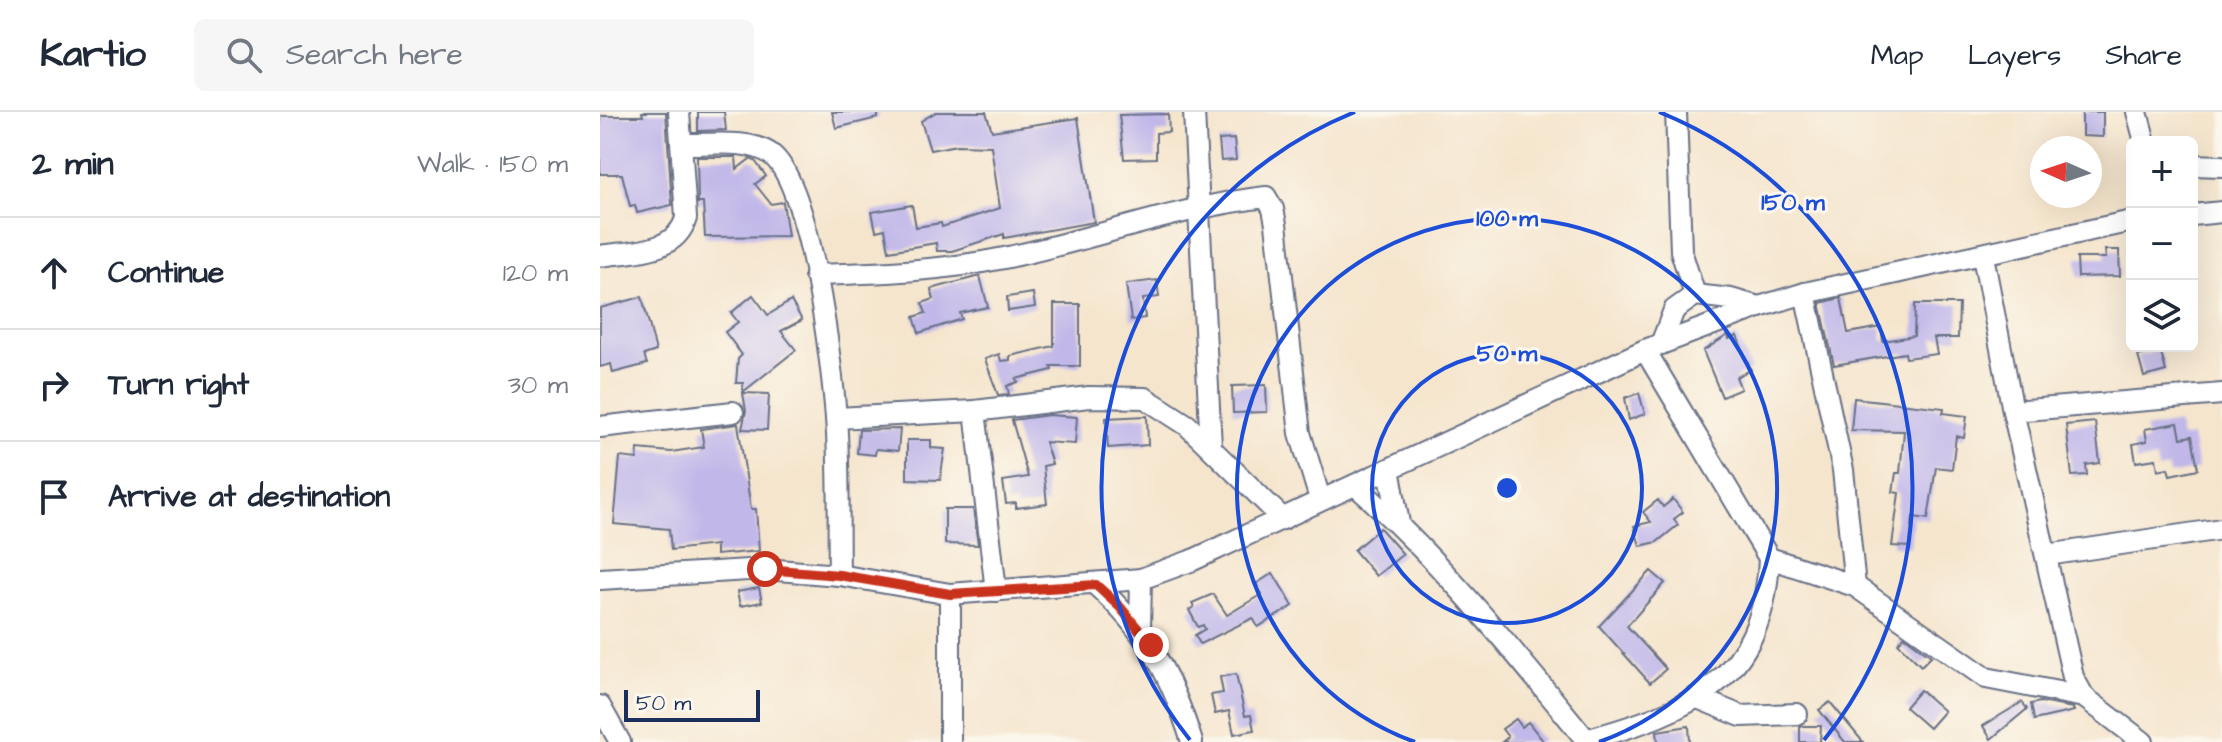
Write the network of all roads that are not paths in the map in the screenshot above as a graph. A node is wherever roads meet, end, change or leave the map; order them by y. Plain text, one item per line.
1 (679, 112) edge
2 (1194, 112) edge
3 (1676, 112) edge
4 (2137, 112) edge
5 (2143, 136) edge
6 (683, 144) junction
7 (2198, 165) edge
8 (2222, 166) edge
9 (1200, 207) junction
10 (2222, 212) edge
11 (2198, 214) edge
12 (2126, 222) edge
13 (600, 256) edge
14 (1983, 256) junction
15 (815, 275) junction
16 (1805, 293) junction
17 (1695, 295) junction
18 (1759, 307) junction
19 (1653, 347) junction
20 (2222, 394) edge
21 (975, 411) junction
22 (2013, 411) junction
23 (733, 412) dead end
24 (836, 418) junction
25 (600, 427) edge
26 (1211, 447) junction
27 (1389, 469) junction
28 (1355, 485) junction
29 (1320, 499) junction
30 (1283, 519) junction
31 (1399, 523) junction
32 (2222, 529) edge
33 (2047, 555) junction
34 (1769, 558) junction
35 (839, 575) junction
36 (600, 579) edge
37 (1141, 579) junction
38 (1096, 585) junction
39 (1855, 586) junction
40 (996, 591) junction
41 (950, 594) junction
42 (1140, 630) junction
43 (2084, 697) junction
44 (1700, 699) junction
45 (600, 706) edge
46 (1797, 714) dead end
47 (1587, 741) edge
48 (620, 742) edge
49 (950, 742) edge
50 (1192, 742) edge
51 (2143, 742) edge

1 - 6 street
2 - 9 street
3 - 17 street
4 - 5 street
6 - 13 street
6 - 15 street
7 - 8 street
9 - 15 street
9 - 26 street
9 - 29 street
10 - 11 street
12 - 14 street
14 - 16 street
14 - 22 street
15 - 24 street
16 - 18 street
16 - 39 street
17 - 18 street
17 - 19 street
18 - 19 street
19 - 27 street
19 - 34 street
20 - 22 street
21 - 24 street
21 - 26 street
21 - 40 street
22 - 33 street
23 - 25 street
24 - 35 street
26 - 30 street
27 - 28 street
27 - 31 street
28 - 29 street
28 - 31 street
29 - 30 street
30 - 37 street
31 - 47 street
32 - 33 street
33 - 43 street
34 - 39 street
34 - 44 street
35 - 36 street
35 - 41 street
37 - 38 street
37 - 42 street
38 - 40 street
38 - 42 street
39 - 43 street
40 - 41 street
41 - 49 street
42 - 50 street
43 - 51 street
44 - 46 street
44 - 47 street
45 - 48 street

